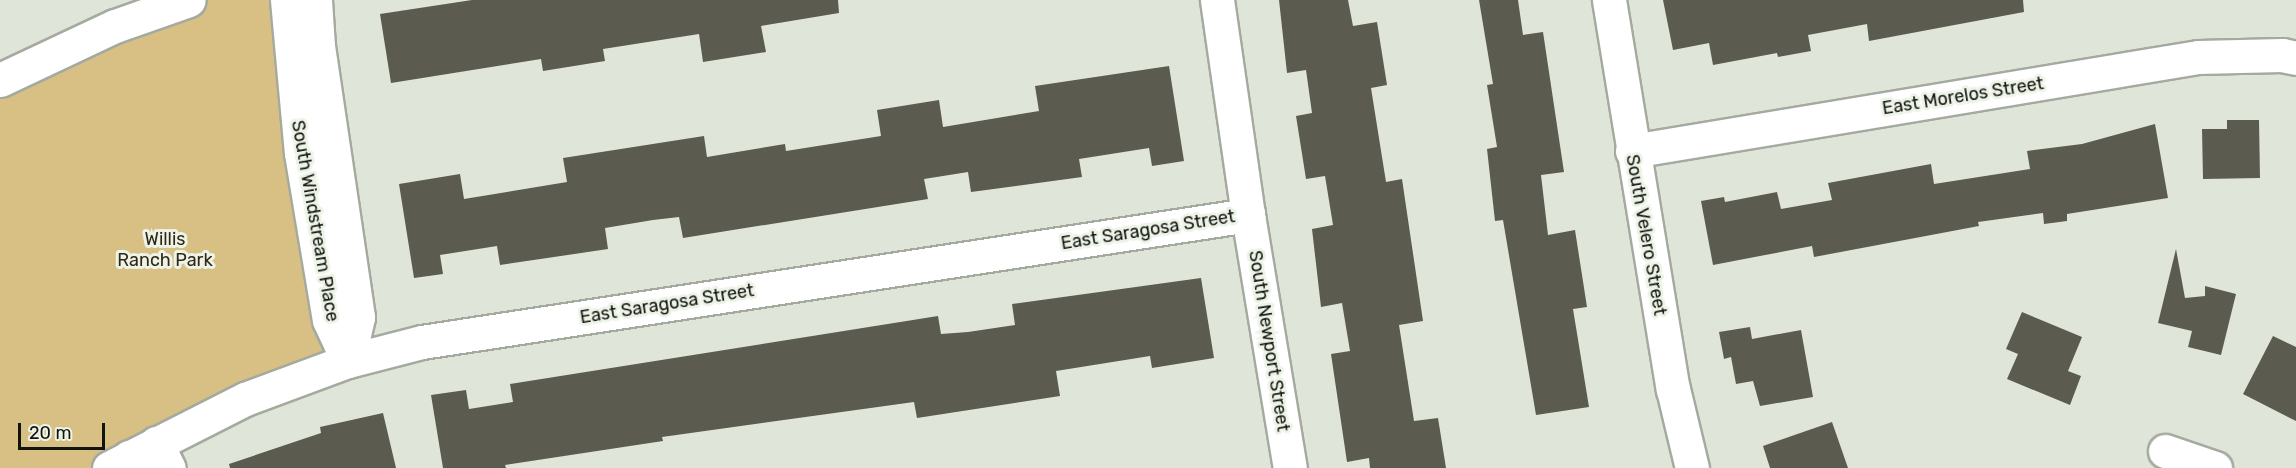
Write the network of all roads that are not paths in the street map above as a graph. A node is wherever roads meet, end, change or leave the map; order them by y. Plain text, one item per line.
1 (189, 0) edge
2 (287, 0) edge
3 (315, 0) edge
4 (1217, 0) edge
5 (1609, 0) edge
6 (2296, 58) edge
7 (0, 80) edge
8 (1632, 150) junction
9 (1248, 215) junction
10 (348, 361) junction
11 (2165, 452) dead end
12 (140, 461) edge
13 (1290, 468) edge
14 (1692, 468) edge
15 (2215, 468) edge

1 - 7 street
2 - 10 street, South Windstream Place
3 - 10 street, South Windstream Place
4 - 9 street, South Newport Street
5 - 8 street, South Velero Street
6 - 8 street, East Morelos Street
8 - 14 street, South Velero Street
9 - 10 street, East Saragosa Street
9 - 13 street, South Newport Street
10 - 12 street, East Saragosa Street
11 - 15 street

